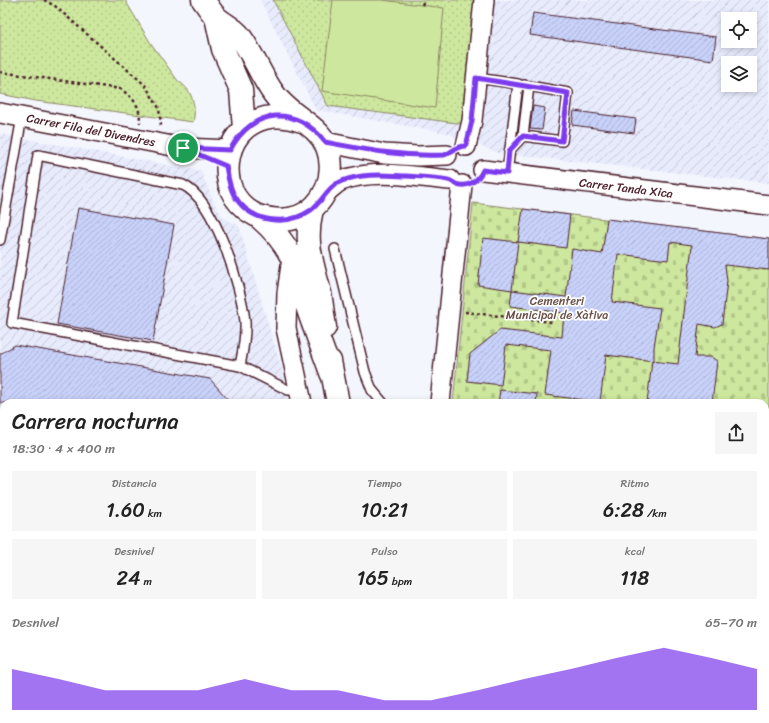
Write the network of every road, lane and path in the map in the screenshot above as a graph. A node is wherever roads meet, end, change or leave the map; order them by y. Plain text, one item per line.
1 (44, 0) edge
2 (203, 0) edge
3 (424, 0) edge
4 (484, 0) edge
5 (422, 5) dead end
6 (216, 17) junction
7 (0, 72) edge
8 (476, 78) junction
9 (518, 84) junction
10 (529, 86) junction
11 (0, 113) edge
12 (22, 117) junction
13 (302, 121) junction
14 (244, 129) junction
15 (523, 136) junction
16 (138, 139) junction
17 (325, 142) junction
18 (162, 144) junction
19 (466, 146) junction
20 (509, 151) junction
21 (447, 155) junction
22 (228, 158) junction
23 (483, 170) junction
24 (507, 173) junction
25 (456, 183) junction
26 (326, 192) junction
27 (769, 205) edge
28 (312, 209) junction
29 (258, 216) junction
30 (0, 240) edge
31 (335, 249) dead end
32 (292, 258) junction
33 (450, 310) junction
34 (552, 322) dead end
35 (240, 366) junction
36 (332, 375) junction
37 (301, 397) edge
38 (337, 399) edge
39 (380, 399) edge
40 (440, 399) edge

1 - 18 path
2 - 6 main road
3 - 5 path
4 - 8 street
6 - 13 main road
6 - 14 main road
7 - 16 path
8 - 9 lane
8 - 19 street
9 - 10 lane
9 - 20 lane
10 - 15 lane
10 - 15 lane
11 - 12 street, Carrer Fila del Divendres
12 - 16 street, Carrer Fila del Divendres
12 - 30 lane
13 - 14 main road
13 - 17 main road
14 - 22 main road
15 - 20 lane
16 - 18 street, Carrer Fila del Divendres
17 - 21 street
17 - 26 main road
18 - 22 street, Carrer Fila del Divendres
19 - 21 street
19 - 23 street
20 - 24 lane
21 - 25 street
22 - 29 main road
23 - 24 street, Carrer Tanda Xica
23 - 25 street
24 - 27 street, Carrer Tanda Xica
25 - 26 street
25 - 33 street
26 - 28 main road
28 - 29 main road
28 - 36 main road
29 - 32 main road
31 - 39 lane
32 - 36 main road
32 - 37 street
33 - 34 path
33 - 40 street
35 - 35 lane
35 - 37 lane
36 - 38 main road

